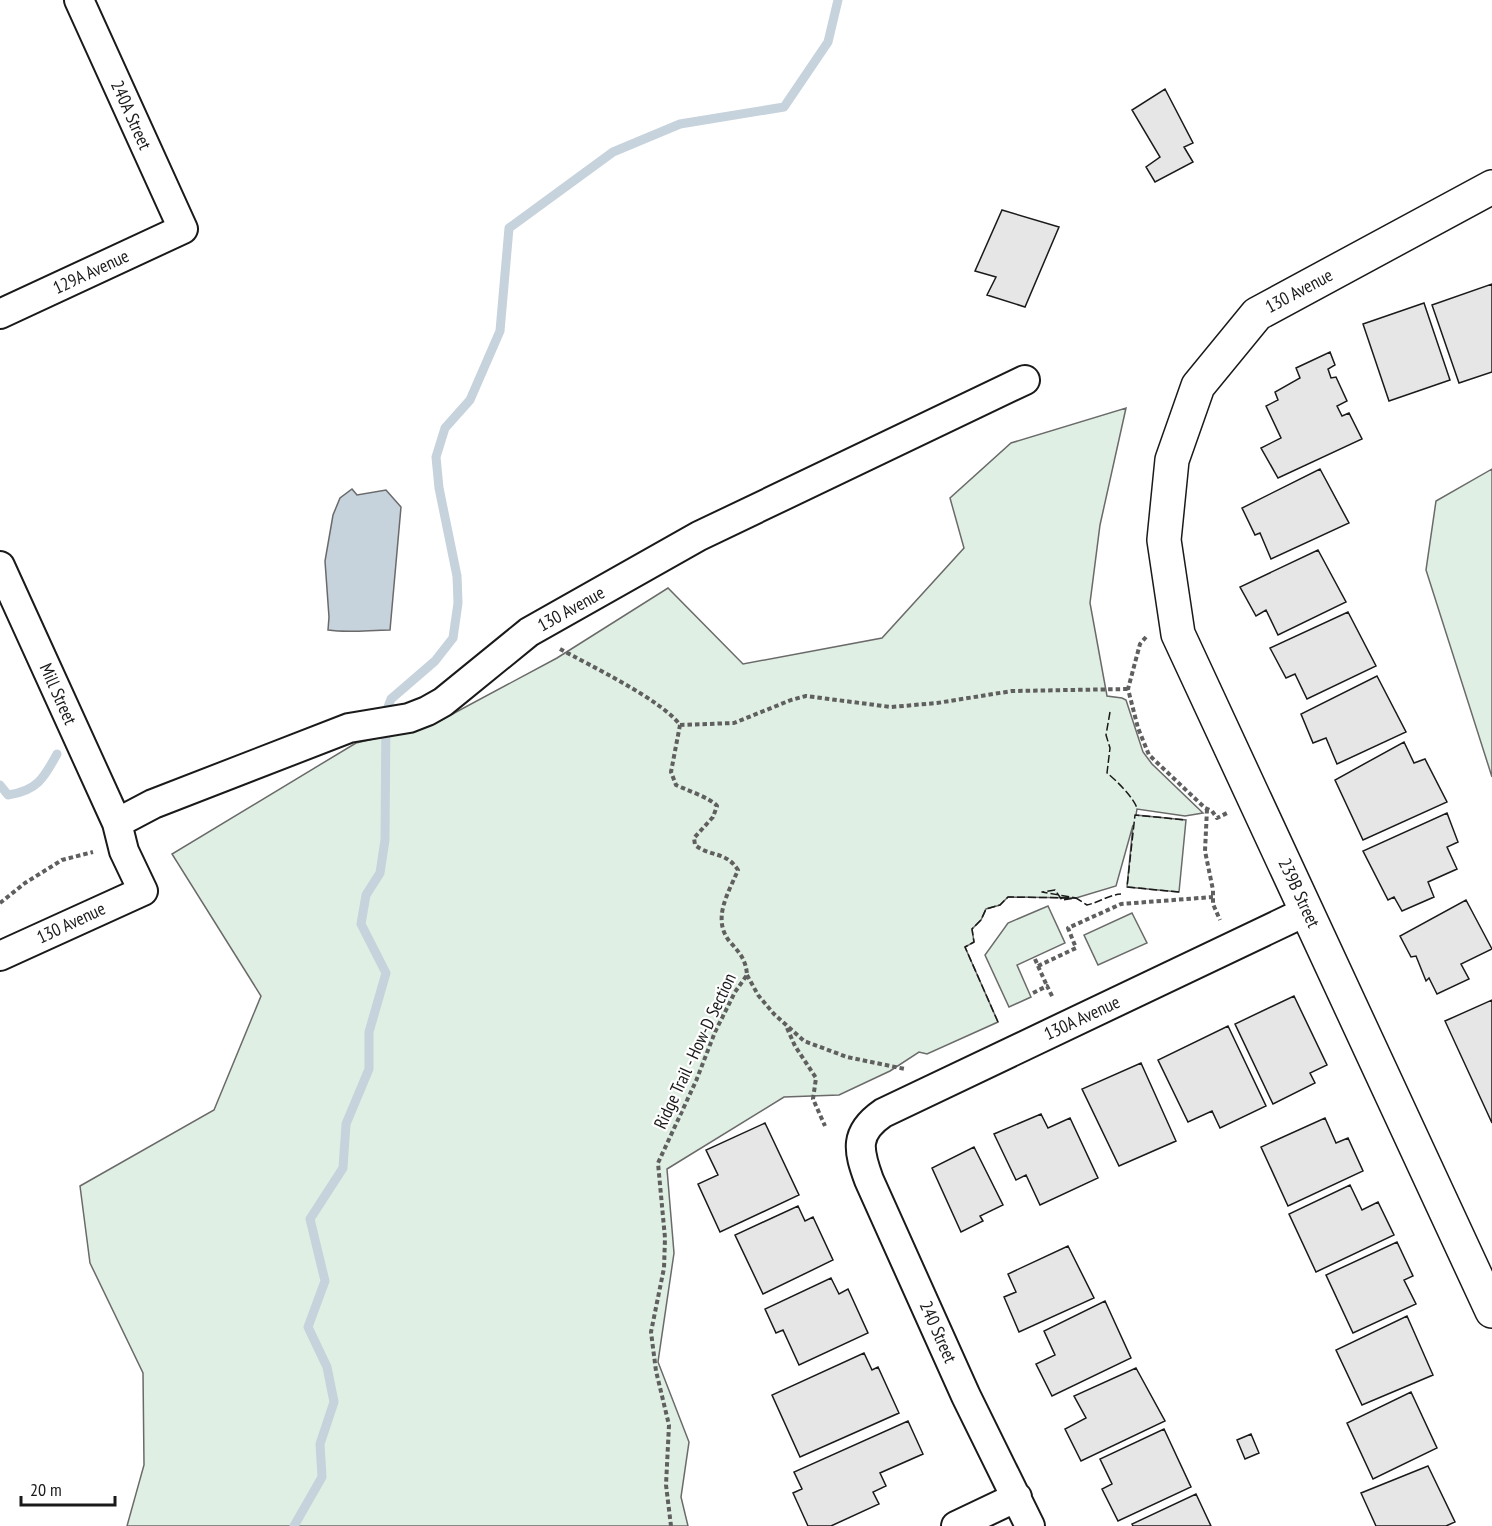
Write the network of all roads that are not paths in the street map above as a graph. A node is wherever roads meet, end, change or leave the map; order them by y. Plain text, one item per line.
1 (79, 0) edge
2 (1492, 187) edge
3 (183, 229) joint
4 (0, 314) edge
5 (1024, 380) dead end
6 (1172, 460) joint
7 (0, 566) edge
8 (119, 832) junction
9 (1307, 910) junction
10 (0, 956) edge
11 (862, 1134) joint
12 (1492, 1311) edge
13 (1017, 1497) junction
14 (956, 1526) edge
15 (1030, 1526) edge

1 - 3 street, 240A Street
2 - 6 street, 130 Avenue
3 - 4 street, 129A Avenue
5 - 8 street, 130 Avenue
6 - 9 street, 239B Street
7 - 8 street, Mill Street
8 - 10 street, 130 Avenue
9 - 11 street, 130A Avenue
9 - 12 street, 239B Street
11 - 13 street, 240 Street
13 - 14 street
13 - 15 street, 240 Street

